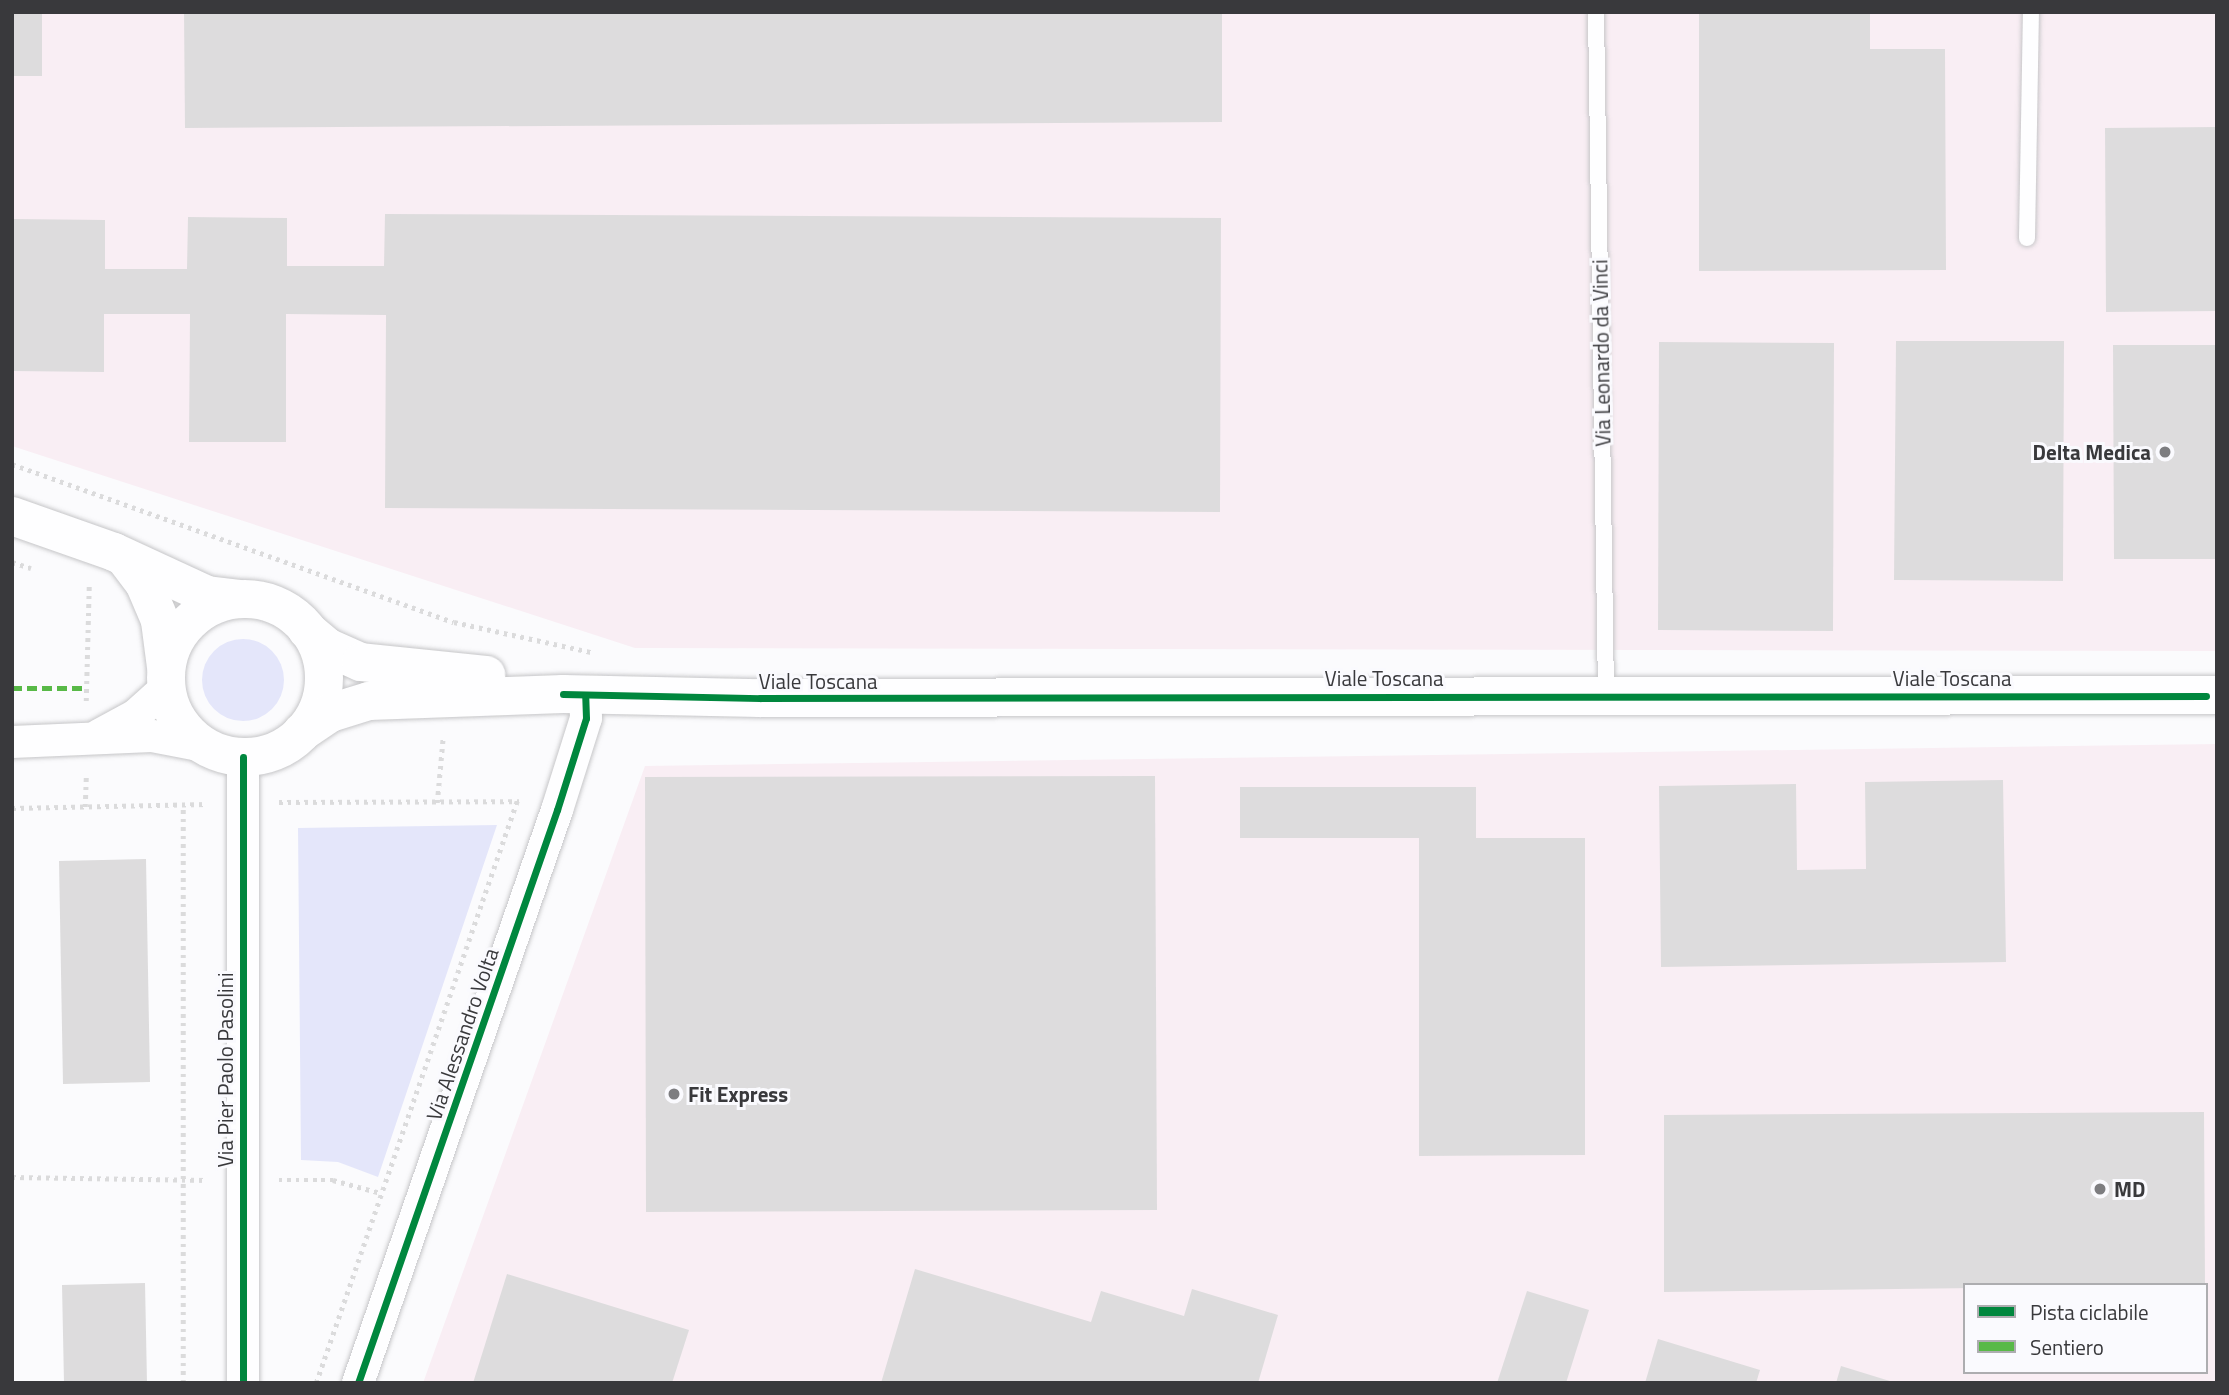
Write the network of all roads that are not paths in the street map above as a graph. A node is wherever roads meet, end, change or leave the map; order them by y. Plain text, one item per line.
1 (1596, 12) edge
2 (2031, 12) edge
3 (2027, 238) dead end
4 (12, 516) edge
5 (125, 558) junction
6 (247, 600) junction
7 (307, 630) junction
8 (166, 678) junction
9 (574, 694) junction
10 (1606, 694) junction
11 (2213, 696) edge
12 (302, 732) junction
13 (87, 739) junction
14 (12, 742) edge
15 (204, 746) junction
16 (243, 757) junction
17 (243, 1383) edge
18 (358, 1383) edge

1 - 10 lane, Via Leonardo da Vinci
2 - 3 lane
4 - 5 street
5 - 6 street
5 - 8 street
6 - 7 street
6 - 8 street
7 - 9 street, Viale Toscana
7 - 12 street
8 - 13 street
8 - 15 street
9 - 10 street, Viale Toscana
9 - 12 street, Viale Toscana
9 - 18 street, Via Alessandro Volta
10 - 11 street, Viale Toscana
12 - 16 street
13 - 14 street
13 - 15 street
15 - 16 street
16 - 17 street, Via Pier Paolo Pasolini

